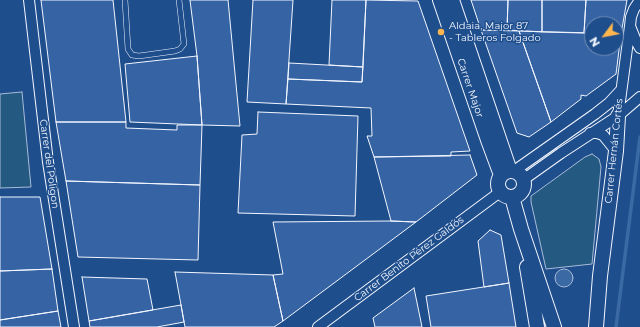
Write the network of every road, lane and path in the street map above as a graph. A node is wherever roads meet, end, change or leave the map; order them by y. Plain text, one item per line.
1 (29, 0) edge
2 (125, 0) edge
3 (179, 0) edge
4 (440, 0) edge
5 (452, 0) edge
6 (632, 0) edge
7 (640, 0) edge
8 (630, 21) junction
9 (640, 48) edge
10 (621, 90) junction
11 (638, 101) edge
12 (618, 116) junction
13 (590, 133) junction
14 (616, 151) junction
15 (512, 174) junction
16 (506, 195) junction
17 (521, 229) junction
18 (600, 276) junction
19 (74, 327) edge
20 (318, 327) edge
21 (537, 327) edge
22 (554, 327) edge
23 (589, 327) edge
24 (596, 327) edge

1 - 19 street, Carrer del Poligon
2 - 3 lane
4 - 15 street, Carrer Major
5 - 15 street, Carrer Major
6 - 8 street, Carrer Hernán Cortés
7 - 8 street
8 - 9 street
8 - 10 street, Carrer Hernán Cortés
10 - 12 street, Carrer Hernán Cortés
10 - 15 street
11 - 12 street
12 - 13 street
12 - 14 street, Carrer Hernán Cortés
13 - 14 street
13 - 15 street
14 - 18 street, Carrer Hernán Cortés
15 - 16 street
15 - 16 street
16 - 17 street
16 - 20 street, Carrer Benito Pérez Galdós
17 - 21 street
17 - 22 street
18 - 23 street, Carrer Hernán Cortés
18 - 24 street, Carrer Hernán Cortés

